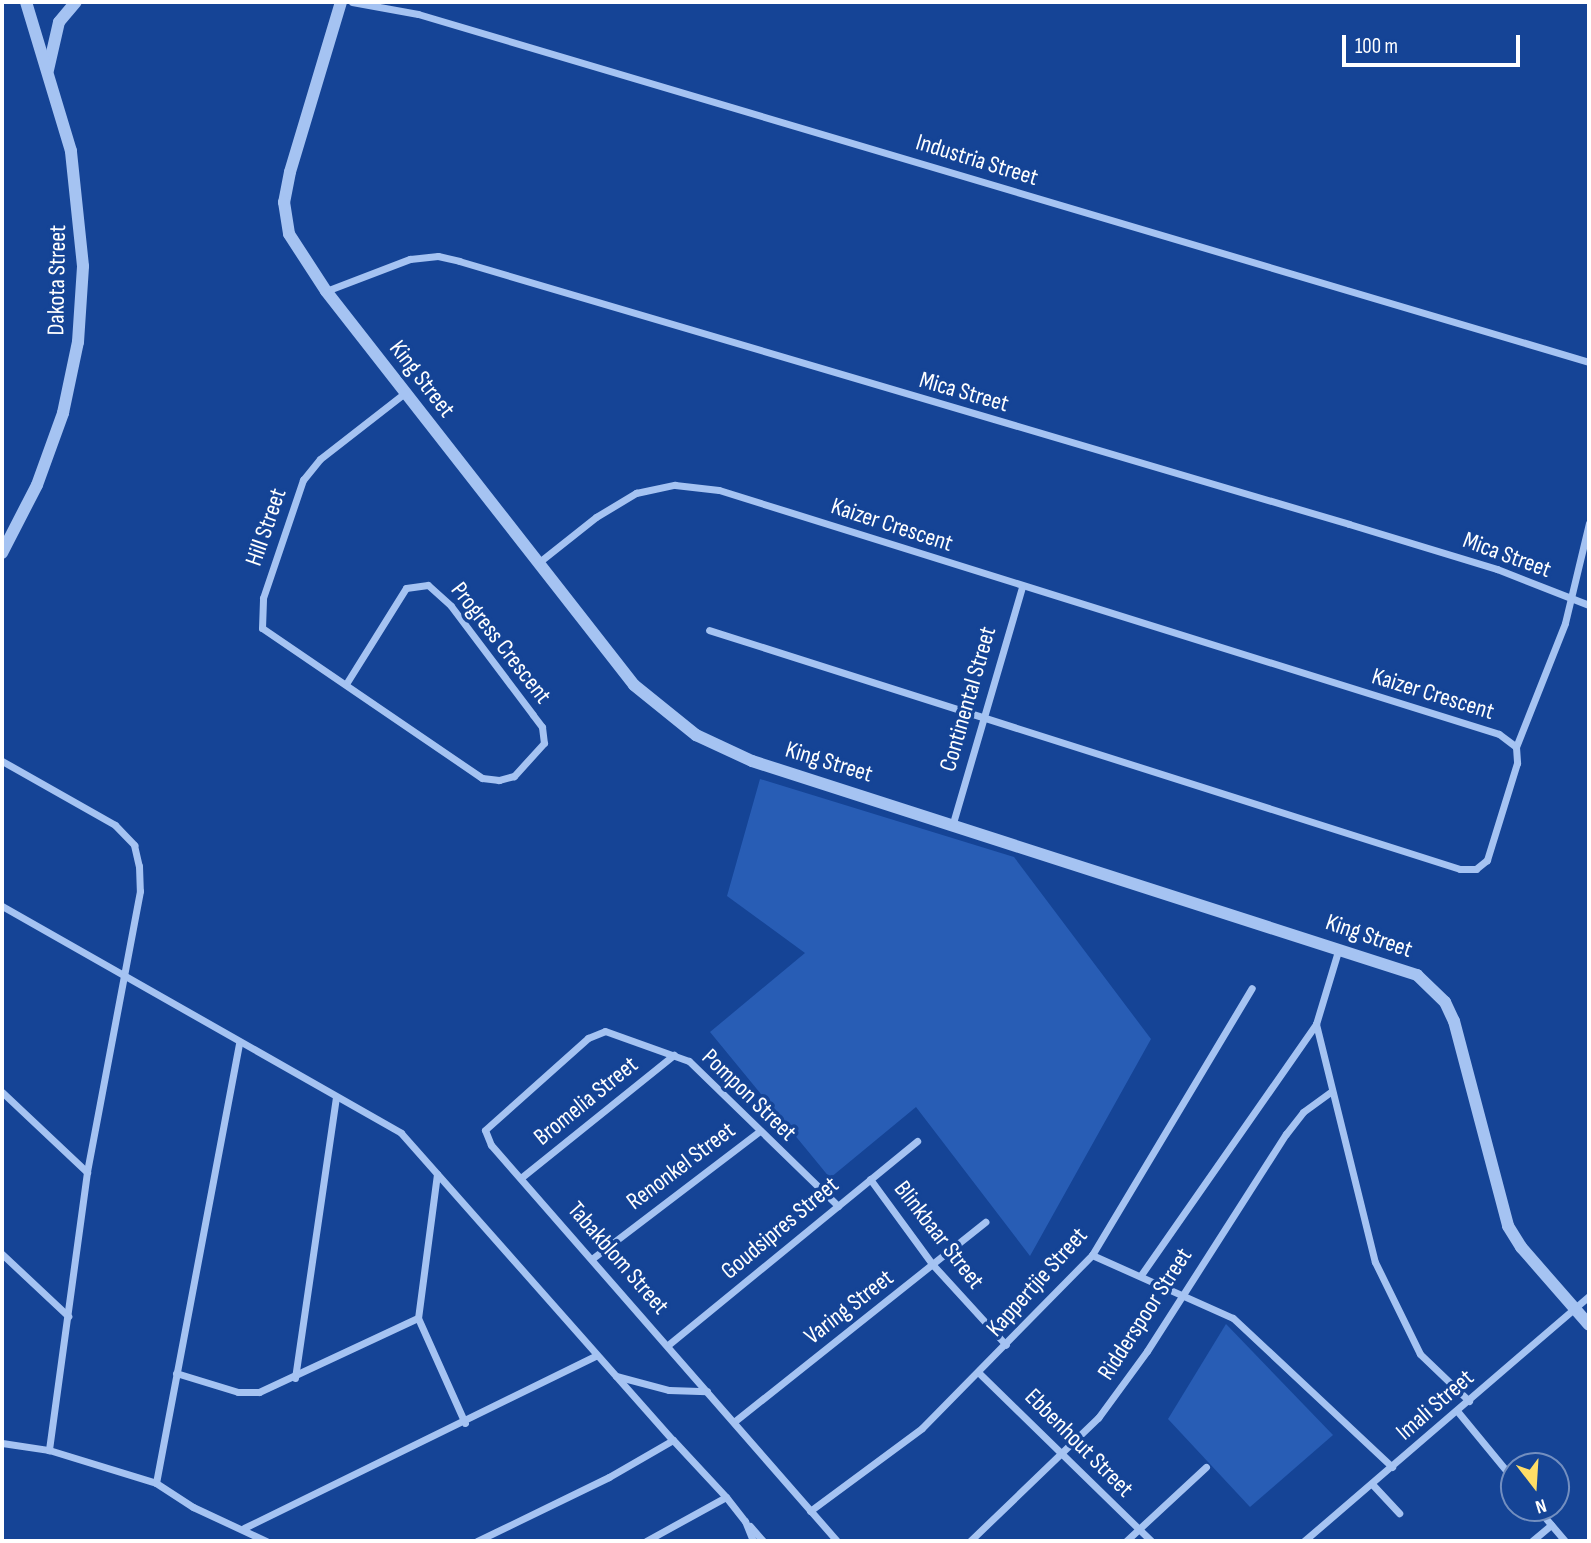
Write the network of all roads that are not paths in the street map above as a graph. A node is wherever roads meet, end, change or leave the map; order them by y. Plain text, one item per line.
1 (26, 2) edge
2 (76, 2) edge
3 (341, 2) edge
4 (352, 2) edge
5 (48, 73) junction
6 (326, 290) junction
7 (1589, 362) edge
8 (406, 392) junction
9 (1589, 523) edge
10 (2, 553) edge
11 (538, 563) junction
12 (1022, 587) junction
13 (1569, 599) junction
14 (1589, 605) edge
15 (709, 630) dead end
16 (269, 634) joint
17 (346, 684) junction
18 (980, 718) junction
19 (1516, 747) junction
20 (2, 761) edge
21 (953, 823) junction
22 (2, 906) edge
23 (1339, 948) junction
24 (126, 979) junction
25 (1252, 988) dead end
26 (1316, 1024) junction
27 (620, 1036) joint
28 (239, 1044) junction
29 (674, 1055) junction
30 (2, 1092) edge
31 (1331, 1092) junction
32 (336, 1098) junction
33 (760, 1130) junction
34 (917, 1141) dead end
35 (87, 1172) junction
36 (437, 1174) junction
37 (522, 1177) junction
38 (870, 1179) junction
39 (838, 1206) junction
40 (985, 1222) dead end
41 (2, 1254) edge
42 (1091, 1255) junction
43 (593, 1258) junction
44 (933, 1265) junction
45 (1141, 1275) junction
46 (1184, 1293) junction
47 (1589, 1296) edge
48 (1576, 1307) junction
49 (68, 1316) junction
50 (418, 1318) junction
51 (1589, 1325) edge
52 (668, 1345) junction
53 (1006, 1345) junction
54 (595, 1356) junction
55 (176, 1373) junction
56 (979, 1373) junction
57 (612, 1375) junction
58 (295, 1378) junction
59 (707, 1391) junction
60 (1469, 1401) junction
61 (1458, 1412) junction
62 (735, 1421) junction
63 (465, 1423) junction
64 (673, 1440) junction
65 (2, 1443) edge
66 (49, 1450) junction
67 (1065, 1453) junction
68 (1500, 1463) edge
69 (1206, 1467) dead end
70 (1392, 1467) junction
71 (156, 1483) junction
72 (1372, 1484) junction
73 (726, 1497) junction
74 (810, 1511) junction
75 (1399, 1513) dead end
76 (745, 1521) junction
77 (1549, 1522) edge
78 (1551, 1525) junction
79 (244, 1528) junction
80 (1138, 1530) junction
81 (267, 1541) edge
82 (477, 1541) edge
83 (646, 1541) edge
84 (753, 1541) edge
85 (763, 1541) edge
86 (837, 1541) edge
87 (970, 1541) edge
88 (1126, 1541) edge
89 (1151, 1541) edge
90 (1304, 1541) edge
91 (1532, 1541) edge
92 (1565, 1541) edge

1 - 5 street, Dakota Street
2 - 5 street
3 - 6 street, King Street
4 - 7 street, Industria Street
5 - 10 street, Dakota Street
6 - 8 street, King Street
6 - 13 street, Mica Street
8 - 11 street, King Street
8 - 16 street, Hill Street
9 - 13 street
11 - 12 street, Kaizer Crescent
11 - 21 street, King Street
12 - 18 street, Continental Street
12 - 19 street, Kaizer Crescent
13 - 14 street, Mica Street
13 - 19 street
15 - 18 street, Kaizer Crescent
16 - 17 street, Progress Crescent
17 - 17 street, Progress Crescent
18 - 19 street, Kaizer Crescent
18 - 21 street, Continental Street
20 - 24 street
21 - 23 street, King Street
22 - 24 street
23 - 26 street
23 - 48 street, King Street
24 - 28 street
24 - 35 street
25 - 42 street, Kappertjie Street
26 - 31 street
26 - 45 street
27 - 29 street, Pompon Street
27 - 37 street, Tabakblom Street
28 - 32 street
28 - 55 street
29 - 33 street, Pompon Street
29 - 37 street, Bromelia Street
30 - 35 street
31 - 46 street, Ridderspoor Street
31 - 60 street
32 - 36 street
32 - 58 street
33 - 39 street, Pompon Street
33 - 43 street, Renonkel Street
34 - 38 street, Goudsipres Street
35 - 49 street
36 - 50 street
36 - 54 street
37 - 43 street, Tabakblom Street
38 - 39 street, Goudsipres Street
38 - 44 street, Blinkbaar Street
39 - 52 street, Goudsipres Street
40 - 44 street, Varing Street
41 - 49 street
42 - 45 street
42 - 53 street, Kappertjie Street
43 - 52 street, Tabakblom Street
44 - 53 street, Blinkbaar Street
44 - 62 street, Varing Street
45 - 46 street
46 - 67 street, Ridderspoor Street
46 - 70 street
47 - 48 street, Imali Street
48 - 51 street, King Street
48 - 60 street, Imali Street
49 - 66 street
50 - 58 street
50 - 63 street
52 - 59 street, Tabakblom Street
53 - 56 street, Kappertjie Street
54 - 57 street
54 - 63 street
55 - 58 street
55 - 71 street
56 - 67 street, Ebbenhout Street
56 - 74 street, Kappertjie Street
57 - 59 street
57 - 64 street
59 - 62 street, Tabakblom Street
60 - 61 street, Imali Street
61 - 68 street
61 - 70 street, Imali Street
62 - 74 street, Tabakblom Street
63 - 79 street
64 - 73 street
64 - 82 street
65 - 66 street
66 - 71 street
67 - 80 street, Ebbenhout Street
67 - 87 street, Ridderspoor Street
69 - 80 street
70 - 72 street, Imali Street
71 - 79 street
72 - 75 street
72 - 90 street, Imali Street
73 - 76 street
73 - 83 street
74 - 86 street, Tabakblom Street
76 - 84 street
76 - 85 street
77 - 78 street
78 - 91 street
78 - 92 street
79 - 81 street
80 - 88 street
80 - 89 street, Ebbenhout Street

